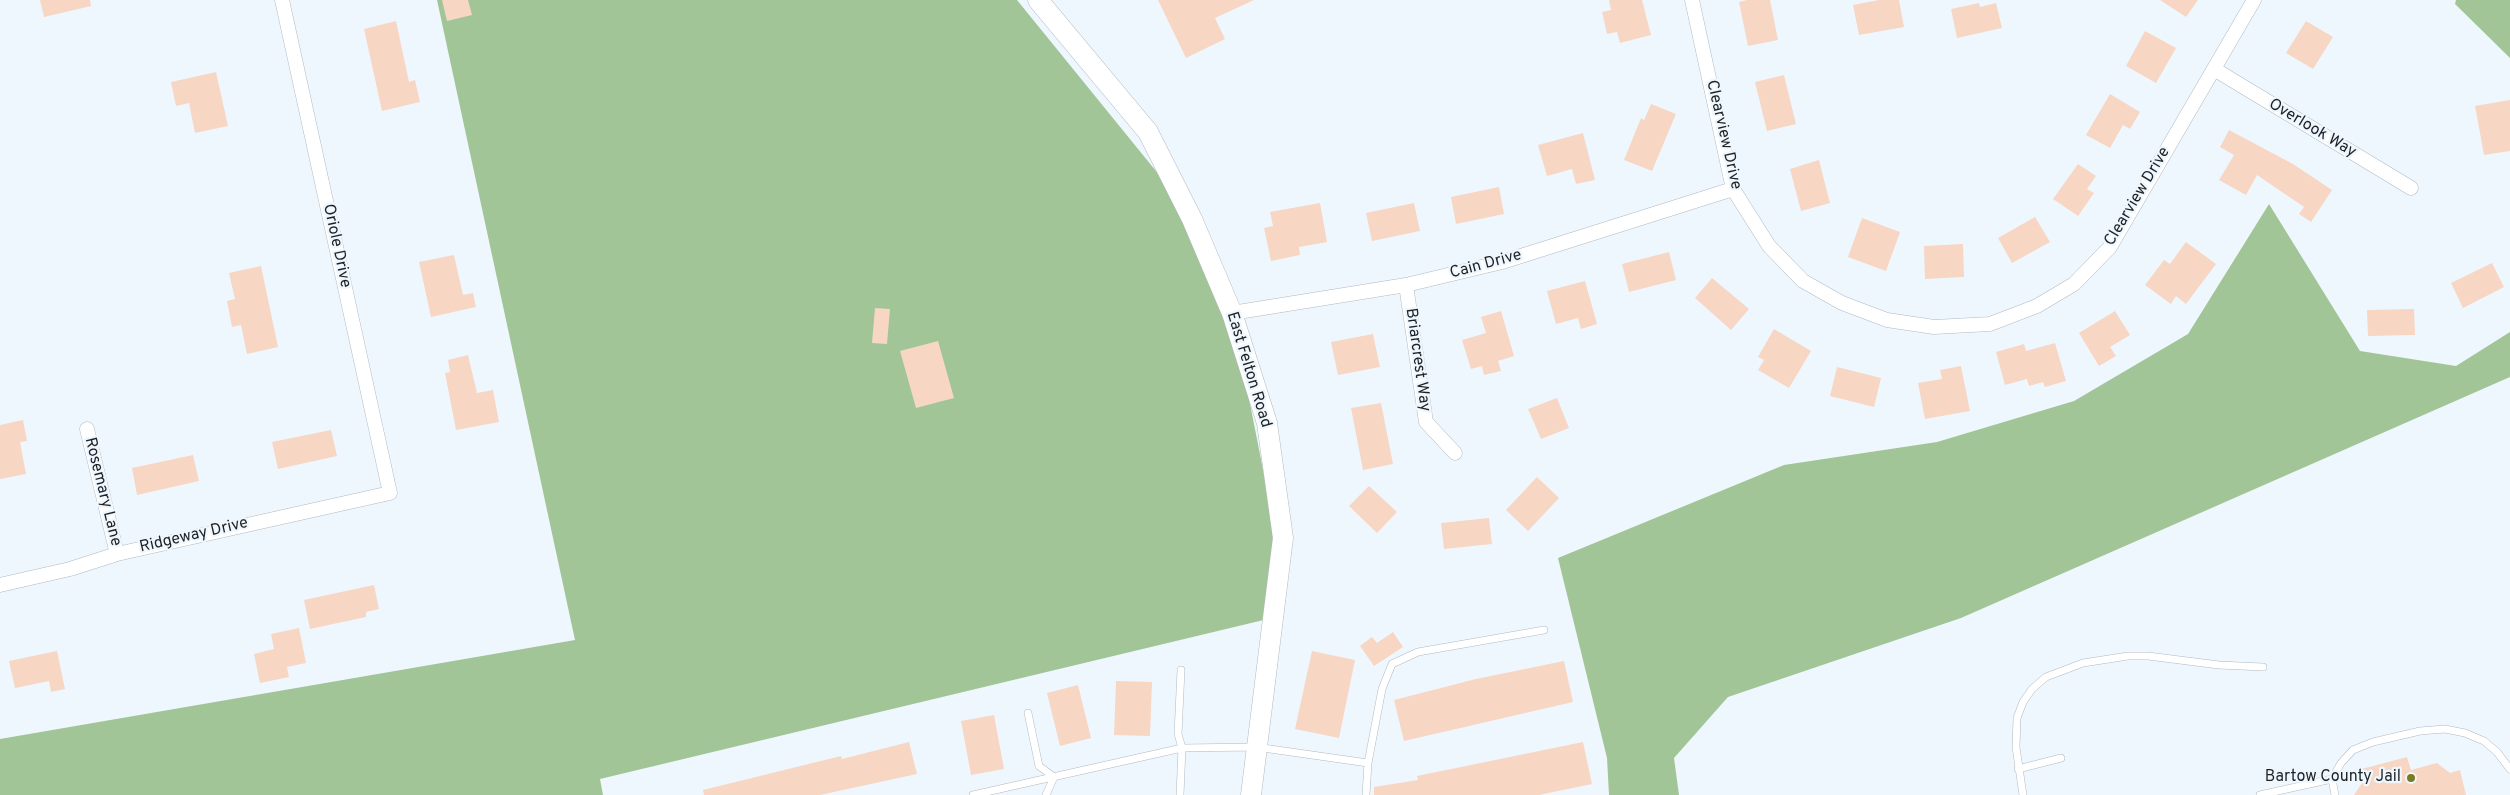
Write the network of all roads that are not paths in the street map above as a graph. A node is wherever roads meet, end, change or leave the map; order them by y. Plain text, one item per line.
1 (282, 0) edge
2 (1038, 0) edge
3 (1692, 0) edge
4 (2254, 0) edge
5 (2214, 69) junction
6 (2411, 188) dead end
7 (1732, 189) junction
8 (1406, 285) junction
9 (1232, 314) junction
10 (87, 429) dead end
11 (1455, 453) dead end
12 (390, 492) joint
13 (117, 554) junction
14 (0, 585) edge
15 (1544, 630) dead end
16 (2263, 667) dead end
17 (1181, 670) dead end
18 (1028, 713) dead end
19 (1256, 747) junction
20 (1182, 748) junction
21 (2061, 758) dead end
22 (1368, 763) junction
23 (2018, 769) junction
24 (2510, 770) edge
25 (1054, 777) junction
26 (2332, 779) junction
27 (973, 795) edge
28 (1046, 795) edge
29 (1180, 795) edge
30 (1251, 795) edge
31 (1366, 795) edge
32 (2022, 795) edge
33 (2260, 795) edge
34 (2336, 795) edge

1 - 12 street, Oriole Drive
2 - 9 street, East Felton Road
3 - 7 street, Clearview Drive
4 - 5 street, Clearview Drive
5 - 6 street, Overlook Way
5 - 7 street, Clearview Drive
7 - 8 street, Cain Drive
8 - 9 street, Cain Drive
8 - 11 street, Briarcrest Way
9 - 19 street, East Felton Road
10 - 13 street, Rosemary Lane
12 - 13 street, Ridgeway Drive
13 - 14 street, Ridgeway Drive
15 - 22 lane
16 - 23 lane
17 - 20 lane
18 - 25 lane
19 - 20 lane
19 - 22 lane
19 - 30 street, East Felton Road
20 - 25 lane
20 - 29 lane
21 - 23 lane
22 - 31 lane
23 - 32 lane
24 - 26 lane
25 - 27 lane
25 - 28 lane
26 - 33 lane
26 - 34 lane

